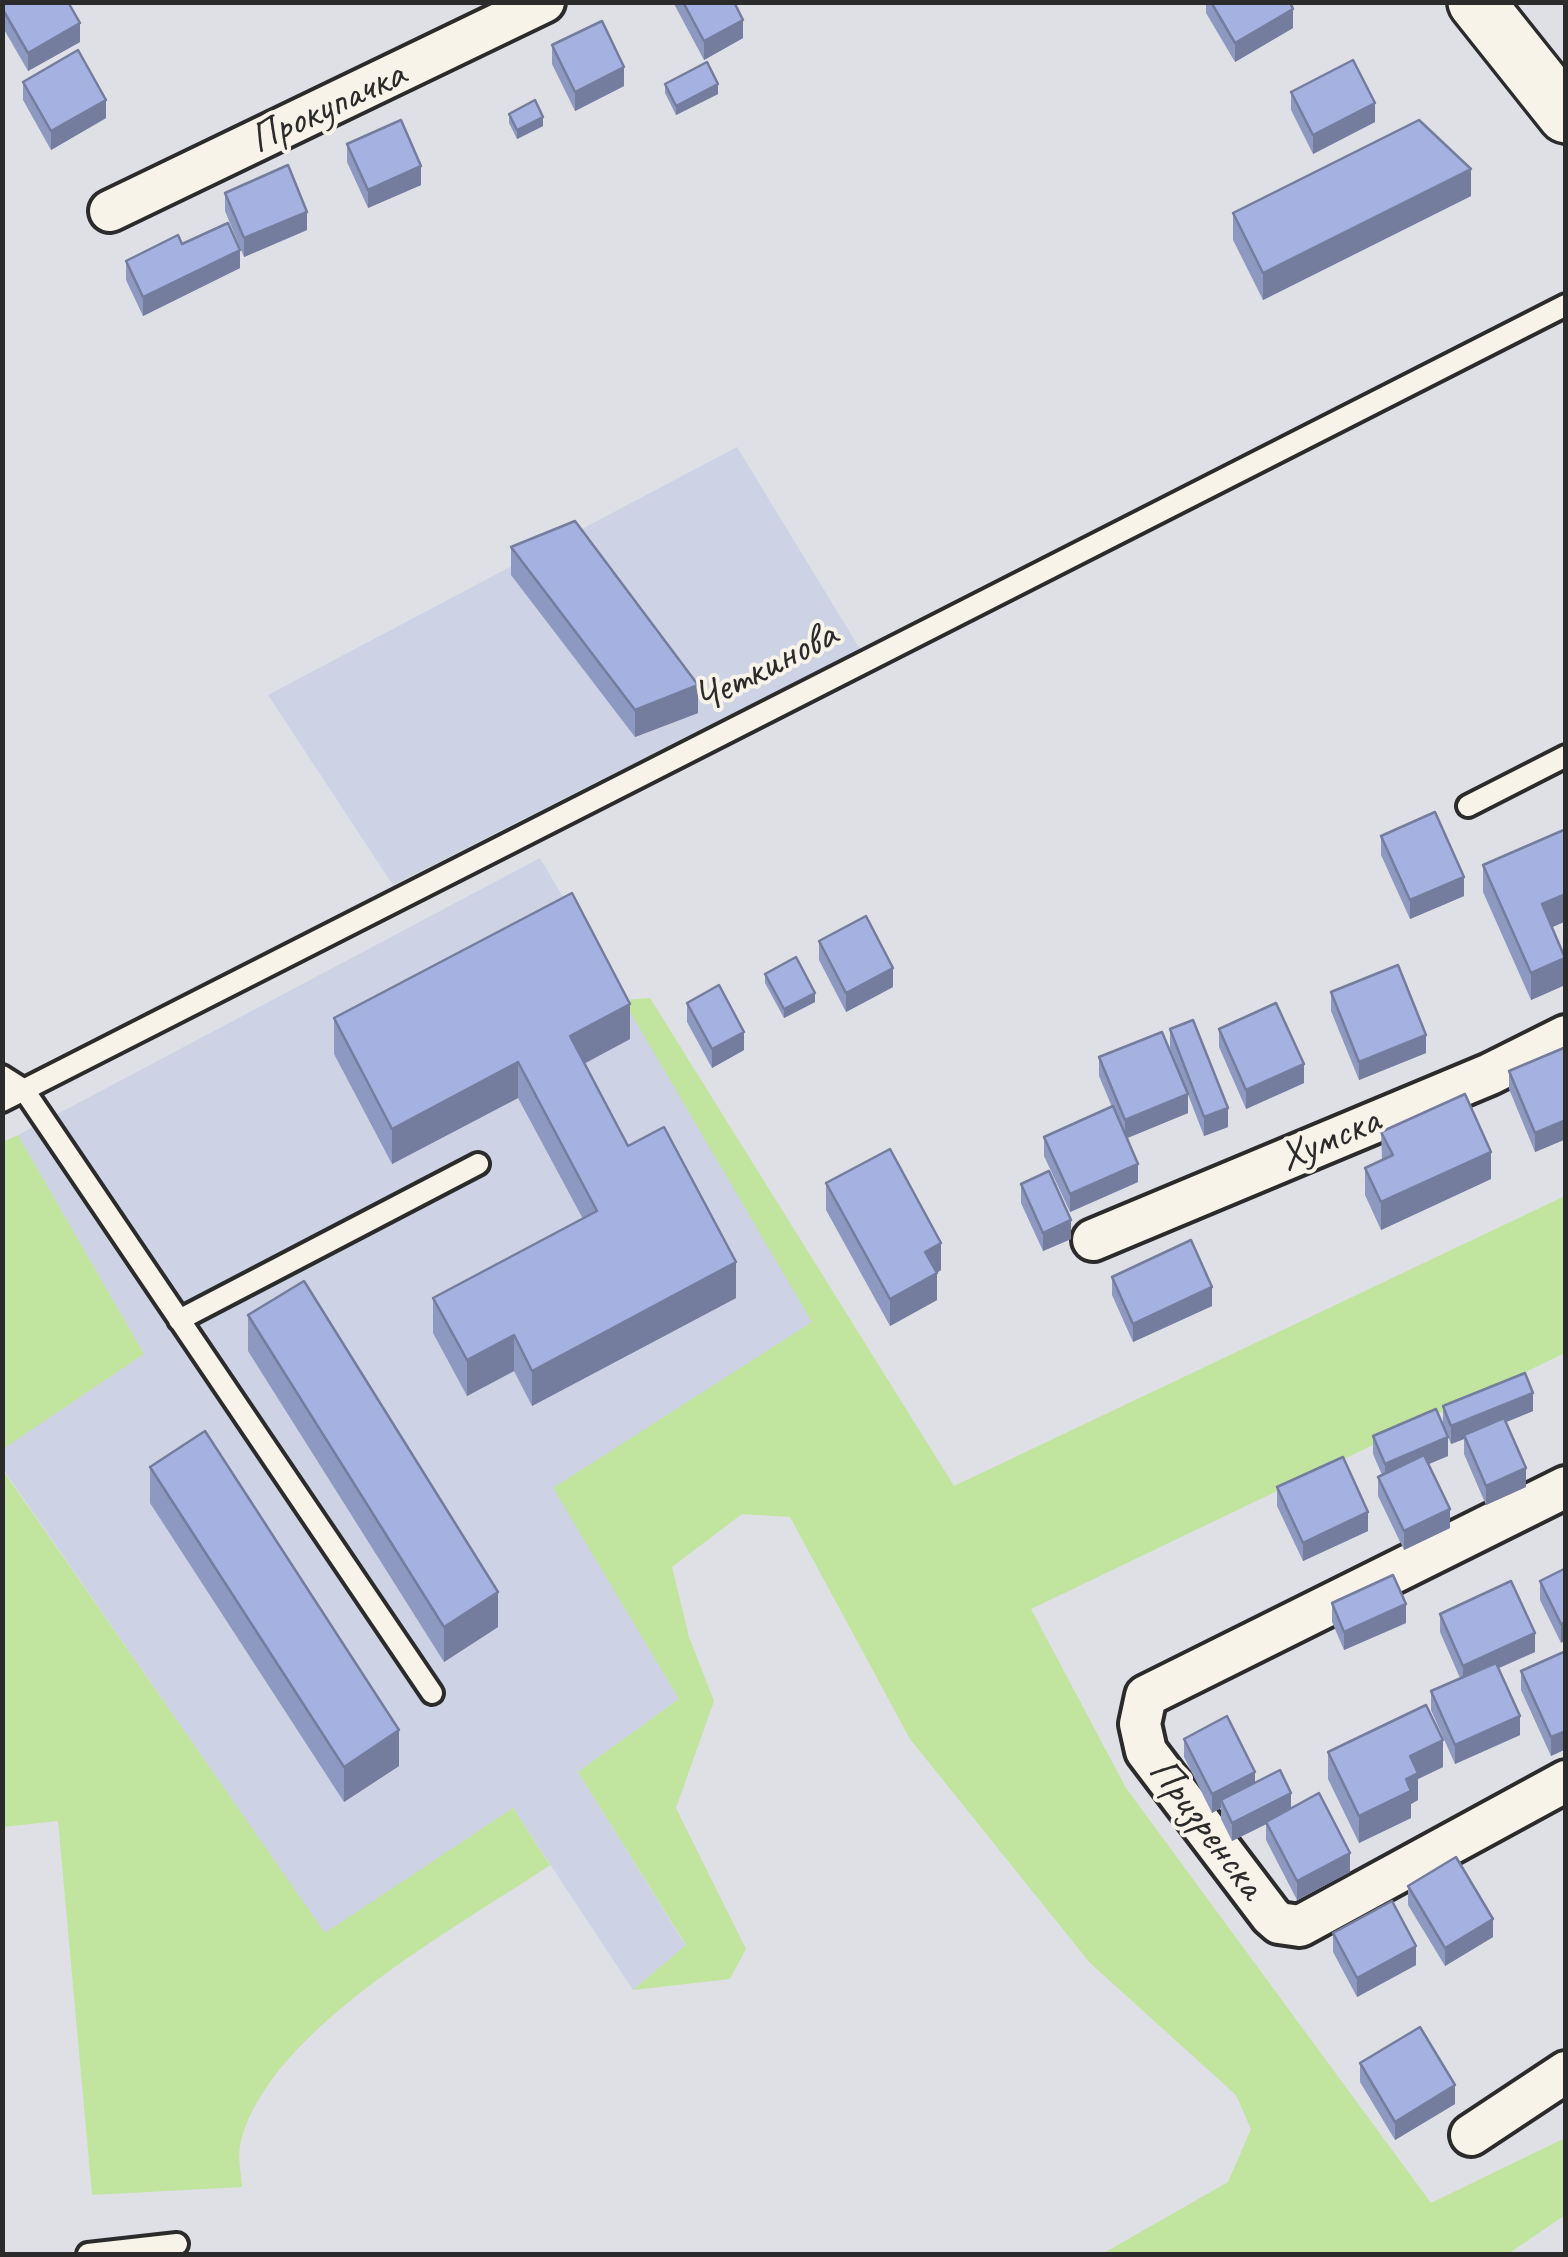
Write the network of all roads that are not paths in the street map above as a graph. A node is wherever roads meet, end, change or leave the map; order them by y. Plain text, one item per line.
1 (544, 2) edge
2 (1476, 2) edge
3 (1566, 116) edge
4 (110, 211) dead end
5 (1566, 304) edge
6 (1566, 756) edge
7 (1468, 806) dead end
8 (1566, 1036) edge
9 (2, 1076) edge
10 (24, 1090) junction
11 (2, 1101) edge
12 (478, 1164) dead end
13 (1093, 1240) dead end
14 (179, 1320) junction
15 (1566, 1487) edge
16 (432, 1693) dead end
17 (1566, 1781) edge
18 (1566, 2072) edge
19 (1471, 2135) dead end
20 (176, 2244) dead end
21 (88, 2254) edge

1 - 4 street, Прокупачка
2 - 3 main road
5 - 10 lane, Четкинова
6 - 7 lane
8 - 13 street, Хумска
9 - 10 lane
10 - 11 lane, Четкинова
10 - 14 lane
12 - 14 lane
14 - 16 lane
15 - 17 street, Призренска
18 - 19 street
20 - 21 lane

